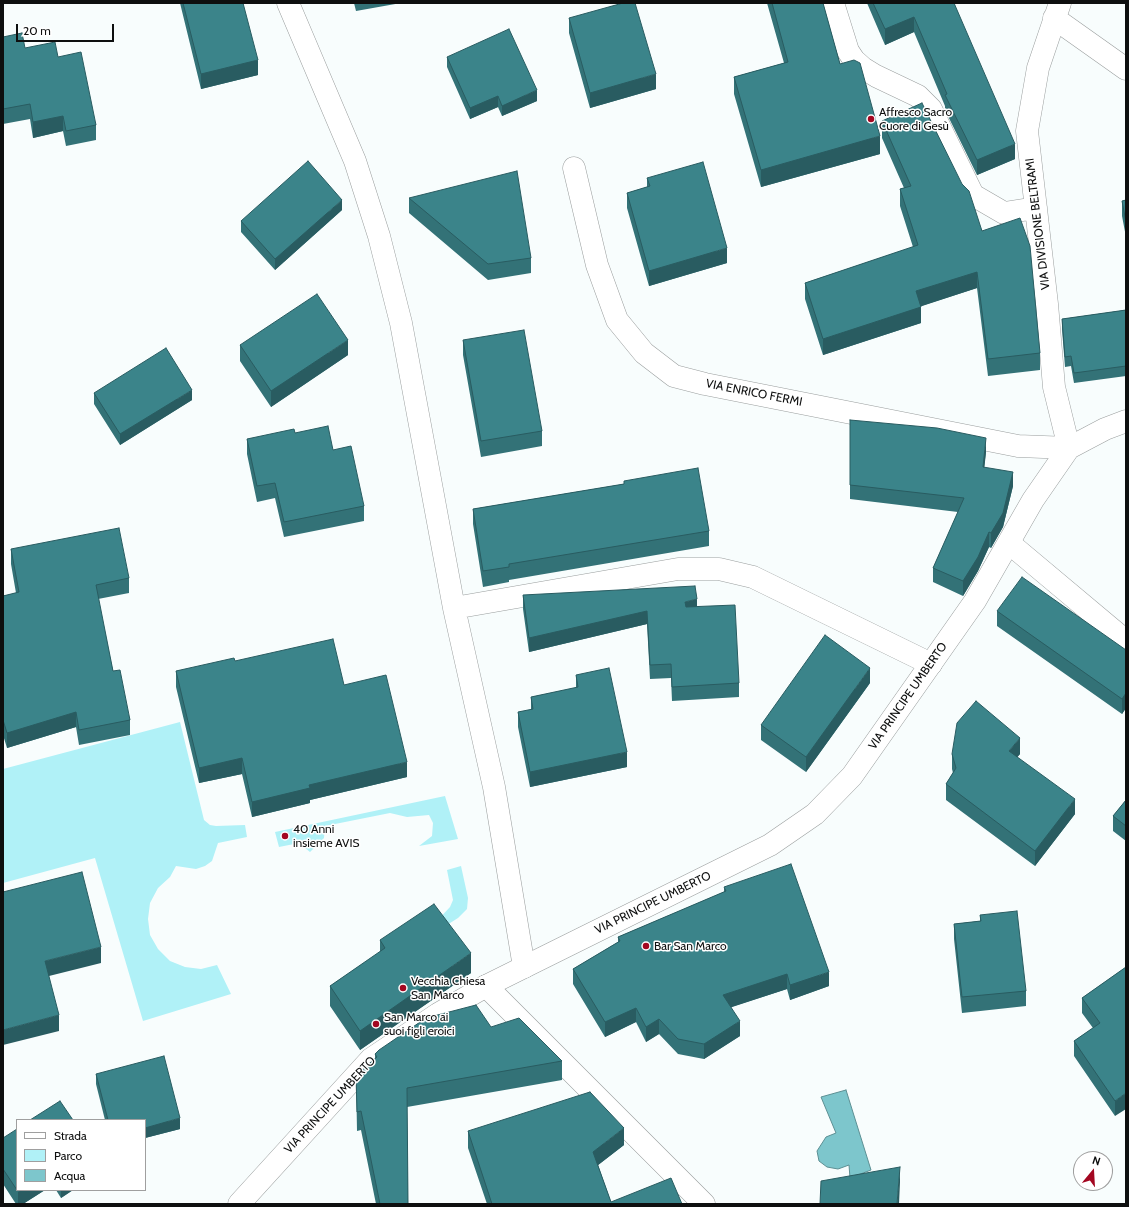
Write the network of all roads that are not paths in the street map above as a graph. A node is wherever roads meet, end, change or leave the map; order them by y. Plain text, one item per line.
1 (288, 3) edge
2 (833, 3) edge
3 (1057, 10) edge
4 (1126, 69) edge
5 (574, 168) dead end
6 (1036, 208) junction
7 (1126, 421) edge
8 (1069, 448) junction
9 (1009, 543) junction
10 (454, 608) junction
11 (1126, 641) edge
12 (931, 664) junction
13 (524, 967) junction
14 (486, 986) junction
15 (239, 1204) edge
16 (704, 1204) edge

1 - 10 street
2 - 6 street
3 - 4 street
3 - 6 street, VIA DIVISIONE BELTRAMI
5 - 8 street, VIA ENRICO FERMI
6 - 8 street, VIA DIVISIONE BELTRAMI
7 - 8 street
8 - 9 street, VIA PRINCIPE UMBERTO
9 - 11 street
9 - 12 street, VIA PRINCIPE UMBERTO
10 - 12 street
10 - 13 street
12 - 13 street, VIA PRINCIPE UMBERTO
13 - 14 street, VIA PRINCIPE UMBERTO
14 - 15 street, VIA PRINCIPE UMBERTO
14 - 16 street

